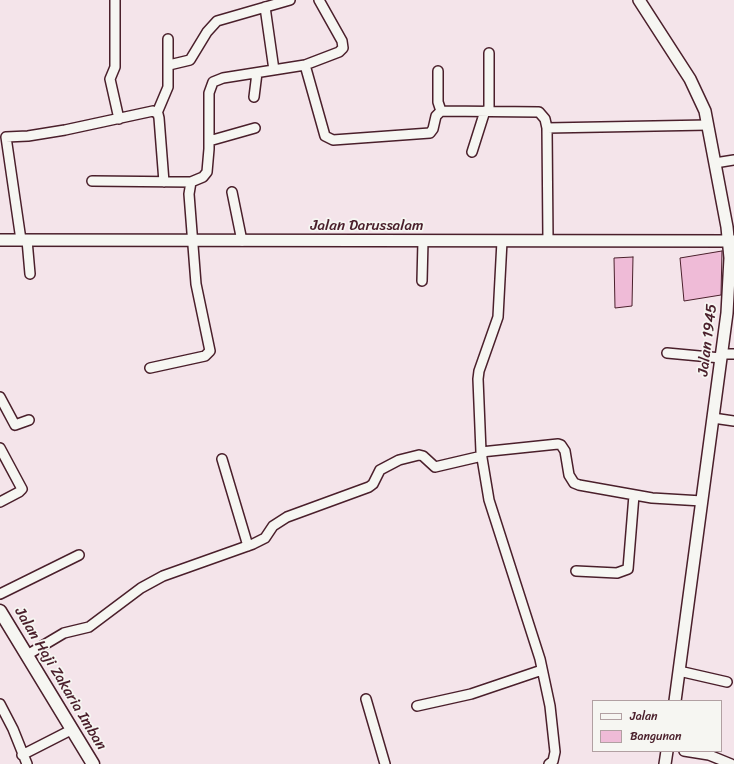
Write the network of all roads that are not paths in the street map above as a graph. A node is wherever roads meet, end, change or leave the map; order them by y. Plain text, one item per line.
1 (115, 0) edge
2 (290, 0) edge
3 (319, 0) edge
4 (639, 0) edge
5 (265, 7) junction
6 (168, 40) dead end
7 (490, 53) dead end
8 (305, 64) junction
9 (169, 65) junction
10 (274, 70) junction
11 (438, 71) dead end
12 (257, 73) junction
13 (254, 97) dead end
14 (441, 111) junction
15 (487, 111) junction
16 (157, 113) junction
17 (119, 119) junction
18 (708, 125) junction
19 (254, 128) dead end
20 (547, 128) junction
21 (3, 137) edge
22 (209, 141) junction
23 (472, 152) dead end
24 (734, 160) edge
25 (715, 163) junction
26 (92, 181) dead end
27 (164, 182) junction
28 (191, 182) junction
29 (232, 192) dead end
30 (0, 240) edge
31 (24, 240) junction
32 (548, 240) junction
33 (191, 241) junction
34 (242, 241) junction
35 (423, 241) junction
36 (502, 241) junction
37 (731, 241) edge
38 (30, 274) dead end
39 (422, 281) dead end
40 (667, 353) dead end
41 (734, 354) edge
42 (721, 356) junction
43 (150, 368) dead end
44 (0, 397) edge
45 (713, 418) junction
46 (28, 420) dead end
47 (734, 421) edge
48 (0, 448) edge
49 (482, 454) junction
50 (222, 459) dead end
51 (634, 495) junction
52 (702, 501) junction
53 (0, 502) edge
54 (248, 546) junction
55 (79, 555) dead end
56 (576, 570) dead end
57 (0, 594) edge
58 (0, 611) edge
59 (27, 655) junction
60 (542, 670) junction
61 (680, 671) junction
62 (727, 682) dead end
63 (366, 699) dead end
64 (675, 700) edge
65 (0, 704) edge
66 (417, 706) dead end
67 (71, 730) junction
68 (667, 752) edge
69 (690, 752) edge
70 (22, 755) junction
71 (553, 763) edge
72 (26, 764) edge
73 (93, 764) edge
74 (385, 764) edge
75 (665, 764) edge
76 (730, 764) edge

1 - 17 street
2 - 5 street
3 - 8 street
4 - 18 street, Jalan 1945
5 - 9 street
5 - 10 street
6 - 9 street
7 - 15 street
8 - 10 street
8 - 14 street
9 - 16 street
10 - 12 street
11 - 14 street
12 - 13 street
12 - 22 street
14 - 15 street
15 - 20 street
15 - 23 street
16 - 17 street
16 - 27 street
17 - 21 street
18 - 20 street
18 - 25 street, Jalan 1945
19 - 22 street
20 - 32 street
21 - 31 street
22 - 28 street
24 - 25 street
25 - 37 street, Jalan 1945
26 - 27 street
27 - 28 street
28 - 33 street
29 - 34 street
30 - 31 street, Jalan Darussalam
31 - 33 street, Jalan Darussalam
31 - 38 street
32 - 36 street, Jalan Darussalam
32 - 37 street, Jalan Darussalam
33 - 34 street, Jalan Darussalam
33 - 43 street
34 - 35 street, Jalan Darussalam
35 - 36 street, Jalan Darussalam
35 - 39 street
36 - 49 street
37 - 42 street, Jalan 1945
40 - 42 street
41 - 42 street
42 - 45 street, Jalan 1945
44 - 46 street
45 - 47 street
45 - 52 street, Jalan 1945
48 - 53 street
49 - 51 street
49 - 54 street
49 - 60 street
50 - 54 street
51 - 52 street
51 - 56 street
52 - 61 street, Jalan 1945
54 - 59 street
55 - 57 street
58 - 59 main road, Jalan Haji Zakaria Imban
59 - 67 main road, Jalan Haji Zakaria Imban
60 - 66 street
60 - 71 street
61 - 62 street
61 - 64 street, Jalan 1945
63 - 74 street
65 - 70 street
67 - 70 street
67 - 73 main road, Jalan Haji Zakaria Imban
68 - 75 street
69 - 76 street
70 - 72 street

